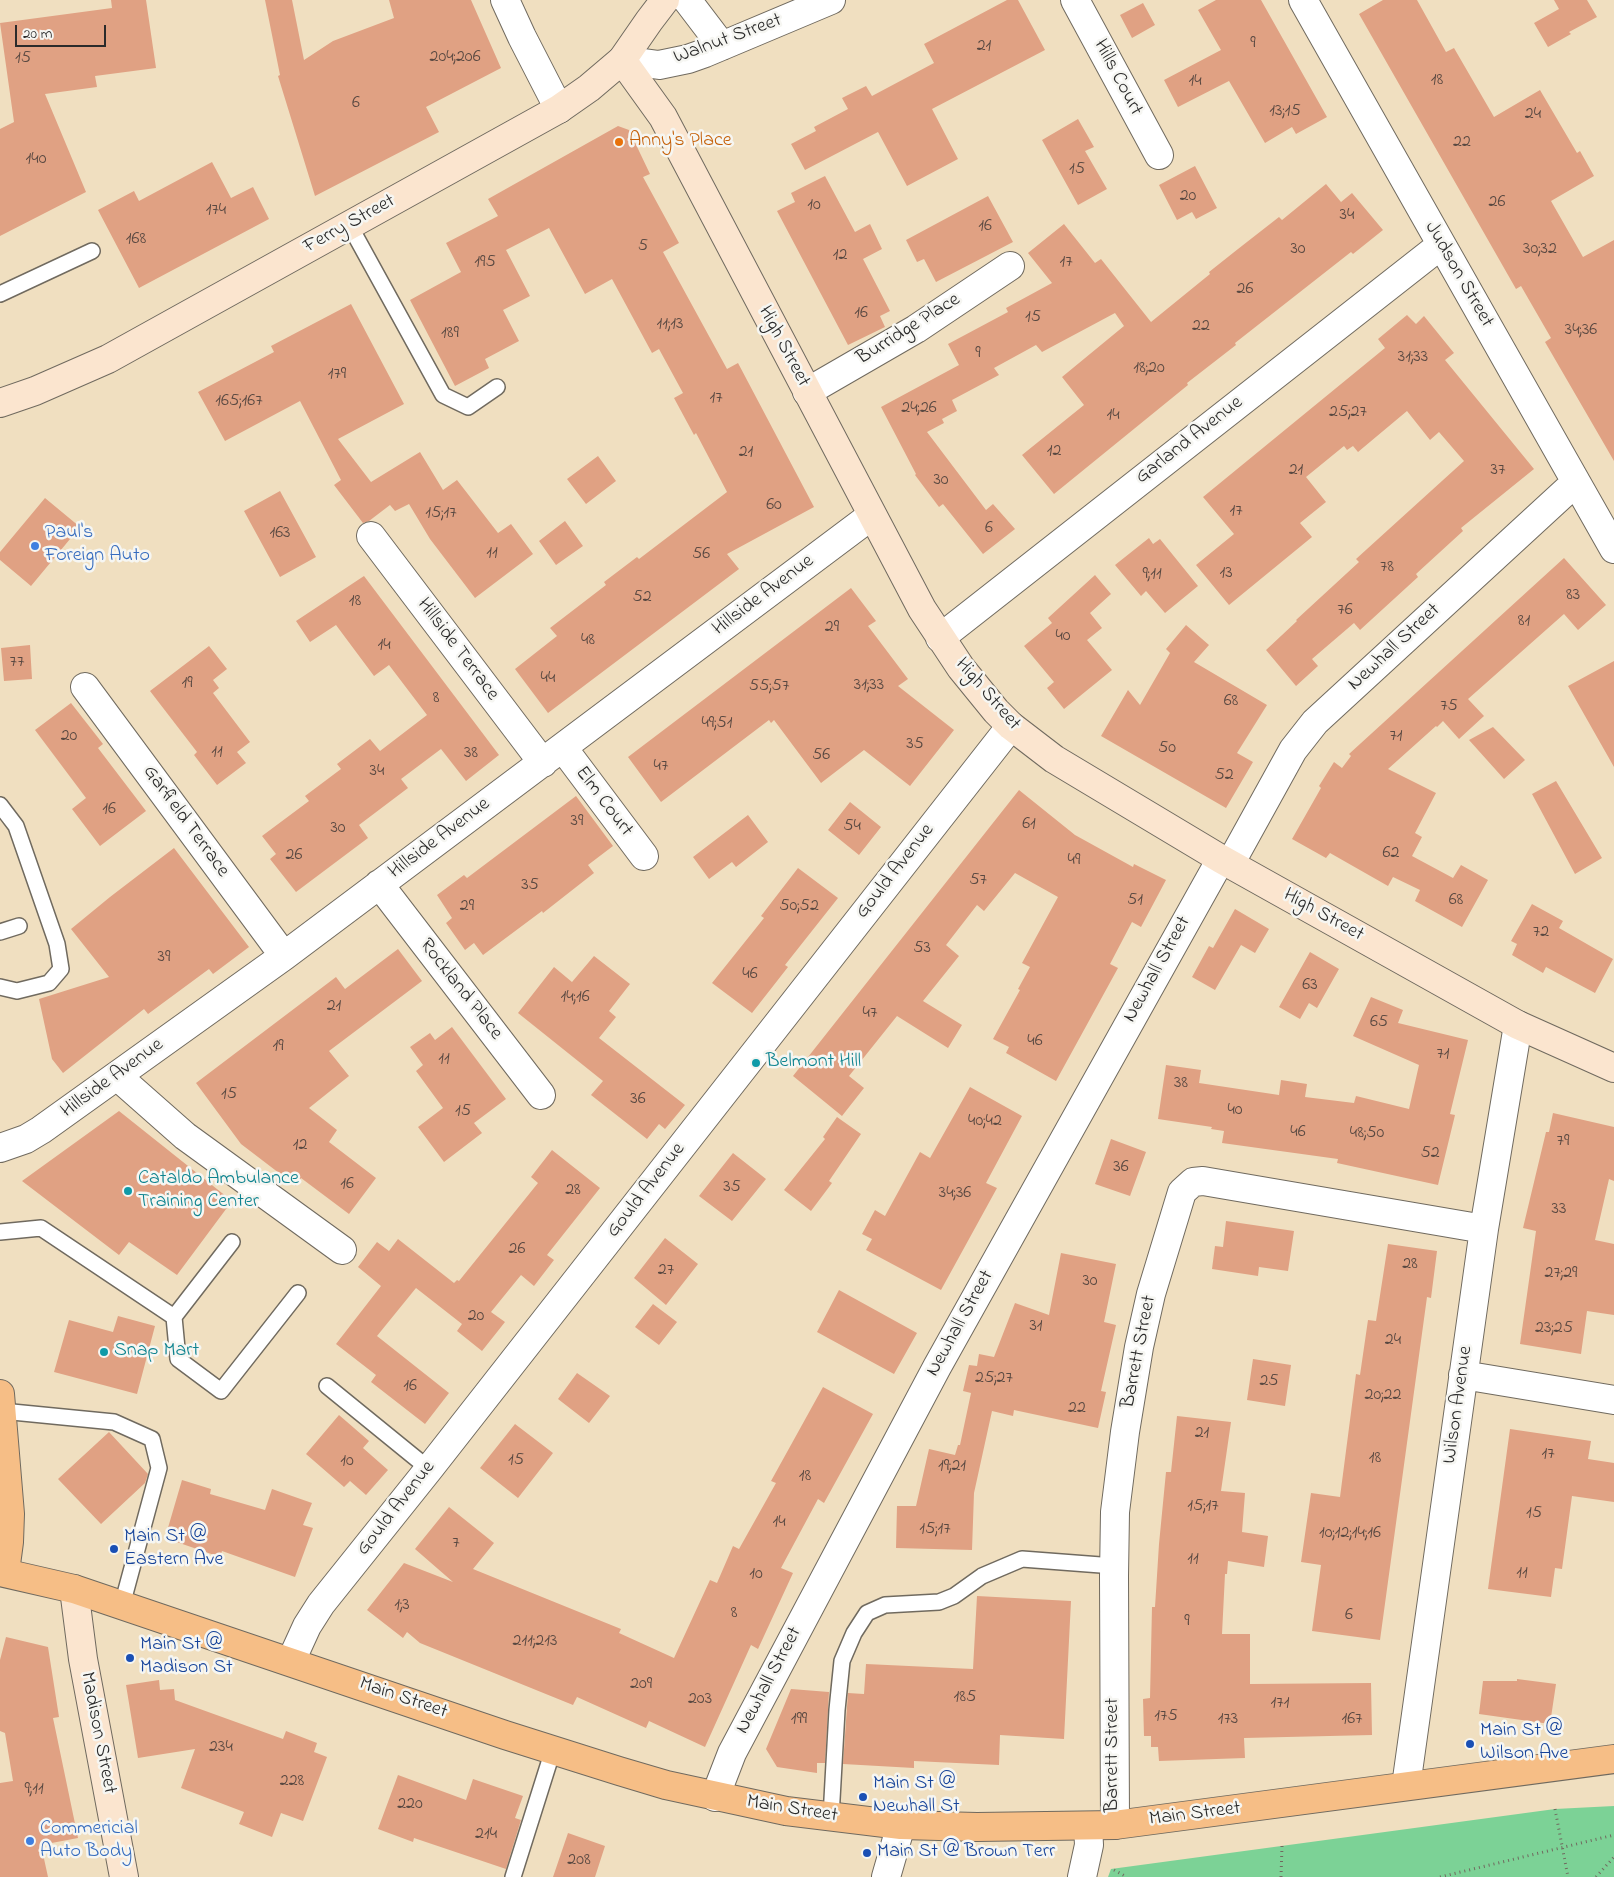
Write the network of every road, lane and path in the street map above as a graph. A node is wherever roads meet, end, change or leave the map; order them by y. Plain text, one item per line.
1 (505, 0) edge
2 (665, 0) edge
3 (687, 0) edge
4 (831, 0) edge
5 (1076, 0) edge
6 (1303, 0) edge
7 (722, 46) junction
8 (622, 60) junction
9 (559, 110) junction
10 (1159, 155) dead end
11 (350, 226) junction
12 (1441, 245) junction
13 (92, 252) dead end
14 (1010, 266) dead end
15 (0, 294) edge
16 (497, 387) dead end
17 (807, 392) junction
18 (0, 403) edge
19 (1576, 482) junction
20 (871, 516) junction
21 (371, 536) dead end
22 (1614, 548) edge
23 (940, 638) junction
24 (85, 687) dead end
25 (1011, 726) junction
26 (553, 755) junction
27 (0, 805) edge
28 (644, 856) dead end
29 (1225, 861) junction
30 (379, 884) junction
31 (19, 926) dead end
32 (0, 932) edge
33 (284, 956) junction
34 (0, 987) edge
35 (1518, 1024) junction
36 (1614, 1068) edge
37 (117, 1076) junction
38 (541, 1095) dead end
39 (0, 1148) edge
40 (1484, 1229) junction
41 (0, 1232) edge
42 (232, 1242) dead end
43 (342, 1250) dead end
44 (298, 1293) dead end
45 (174, 1316) junction
46 (1463, 1375) junction
47 (327, 1386) dead end
48 (1614, 1400) edge
49 (1, 1402) edge
50 (429, 1469) junction
51 (1114, 1566) junction
52 (2, 1572) edge
53 (74, 1589) junction
54 (122, 1605) junction
55 (291, 1661) junction
56 (553, 1750) junction
57 (1614, 1759) edge
58 (1406, 1786) junction
59 (715, 1797) junction
60 (1555, 1810) dead end
61 (831, 1817) junction
62 (901, 1825) junction
63 (1115, 1825) junction
64 (1088, 1826) junction
65 (1614, 1835) edge
66 (1282, 1846) dead end
67 (1564, 1849) junction
68 (1614, 1857) edge
69 (1111, 1868) dead end
70 (1124, 1876) edge
71 (124, 1877) edge
72 (513, 1877) edge
73 (886, 1877) edge
74 (1082, 1877) edge
75 (1281, 1877) edge
76 (1440, 1877) edge
77 (1568, 1877) edge
78 (1596, 1877) edge

1 - 9 street
2 - 8 street, Ferry Street
3 - 7 street
4 - 7 street, Walnut Street
5 - 10 street, Hills Court
6 - 12 street, Judson Street
7 - 8 street, Walnut Street
8 - 9 street, Ferry Street
8 - 17 street, High Street
9 - 11 street, Ferry Street
11 - 16 lane
11 - 18 street, Ferry Street
12 - 19 street, Judson Street
12 - 23 street, Garland Avenue
13 - 15 lane
14 - 17 street, Burridge Place
17 - 20 street, High Street
19 - 22 street, Judson Street
19 - 29 street, Newhall Street
20 - 23 street, High Street
20 - 26 street, Hillside Avenue
21 - 26 street, Hillside Terrace
23 - 25 street, High Street
24 - 33 street, Garfield Terrace
25 - 29 street, High Street
25 - 50 street, Gould Avenue
26 - 28 street, Elm Court
26 - 30 street, Hillside Avenue
27 - 34 lane
29 - 35 street, High Street
29 - 59 street, Newhall Street
30 - 33 street, Hillside Avenue
30 - 38 street, Rockland Place
31 - 32 lane
33 - 37 street, Hillside Avenue
35 - 36 street, High Street
35 - 40 street, Wilson Avenue
37 - 39 street, Hillside Avenue
37 - 43 street
40 - 46 street, Wilson Avenue
40 - 51 street, Barrett Street
41 - 45 lane
42 - 45 lane
44 - 45 lane
46 - 48 street
46 - 58 street, Wilson Avenue
47 - 50 lane
49 - 52 main road
49 - 54 lane
50 - 55 street, Gould Avenue
51 - 61 lane
51 - 63 street, Barrett Street
52 - 53 main road, Main Street
53 - 54 main road, Main Street
53 - 71 street, Madison Street
54 - 55 main road, Main Street
55 - 56 main road, Main Street
56 - 59 main road, Main Street
56 - 72 lane
57 - 58 main road, Main Street
58 - 63 main road, Main Street
59 - 61 main road, Main Street
60 - 67 path
61 - 62 main road, Main Street
62 - 64 main road, Main Street
62 - 73 street
63 - 64 main road, Main Street
64 - 74 street
65 - 67 path
66 - 75 path
67 - 76 path
67 - 77 path
68 - 78 path
69 - 70 path

